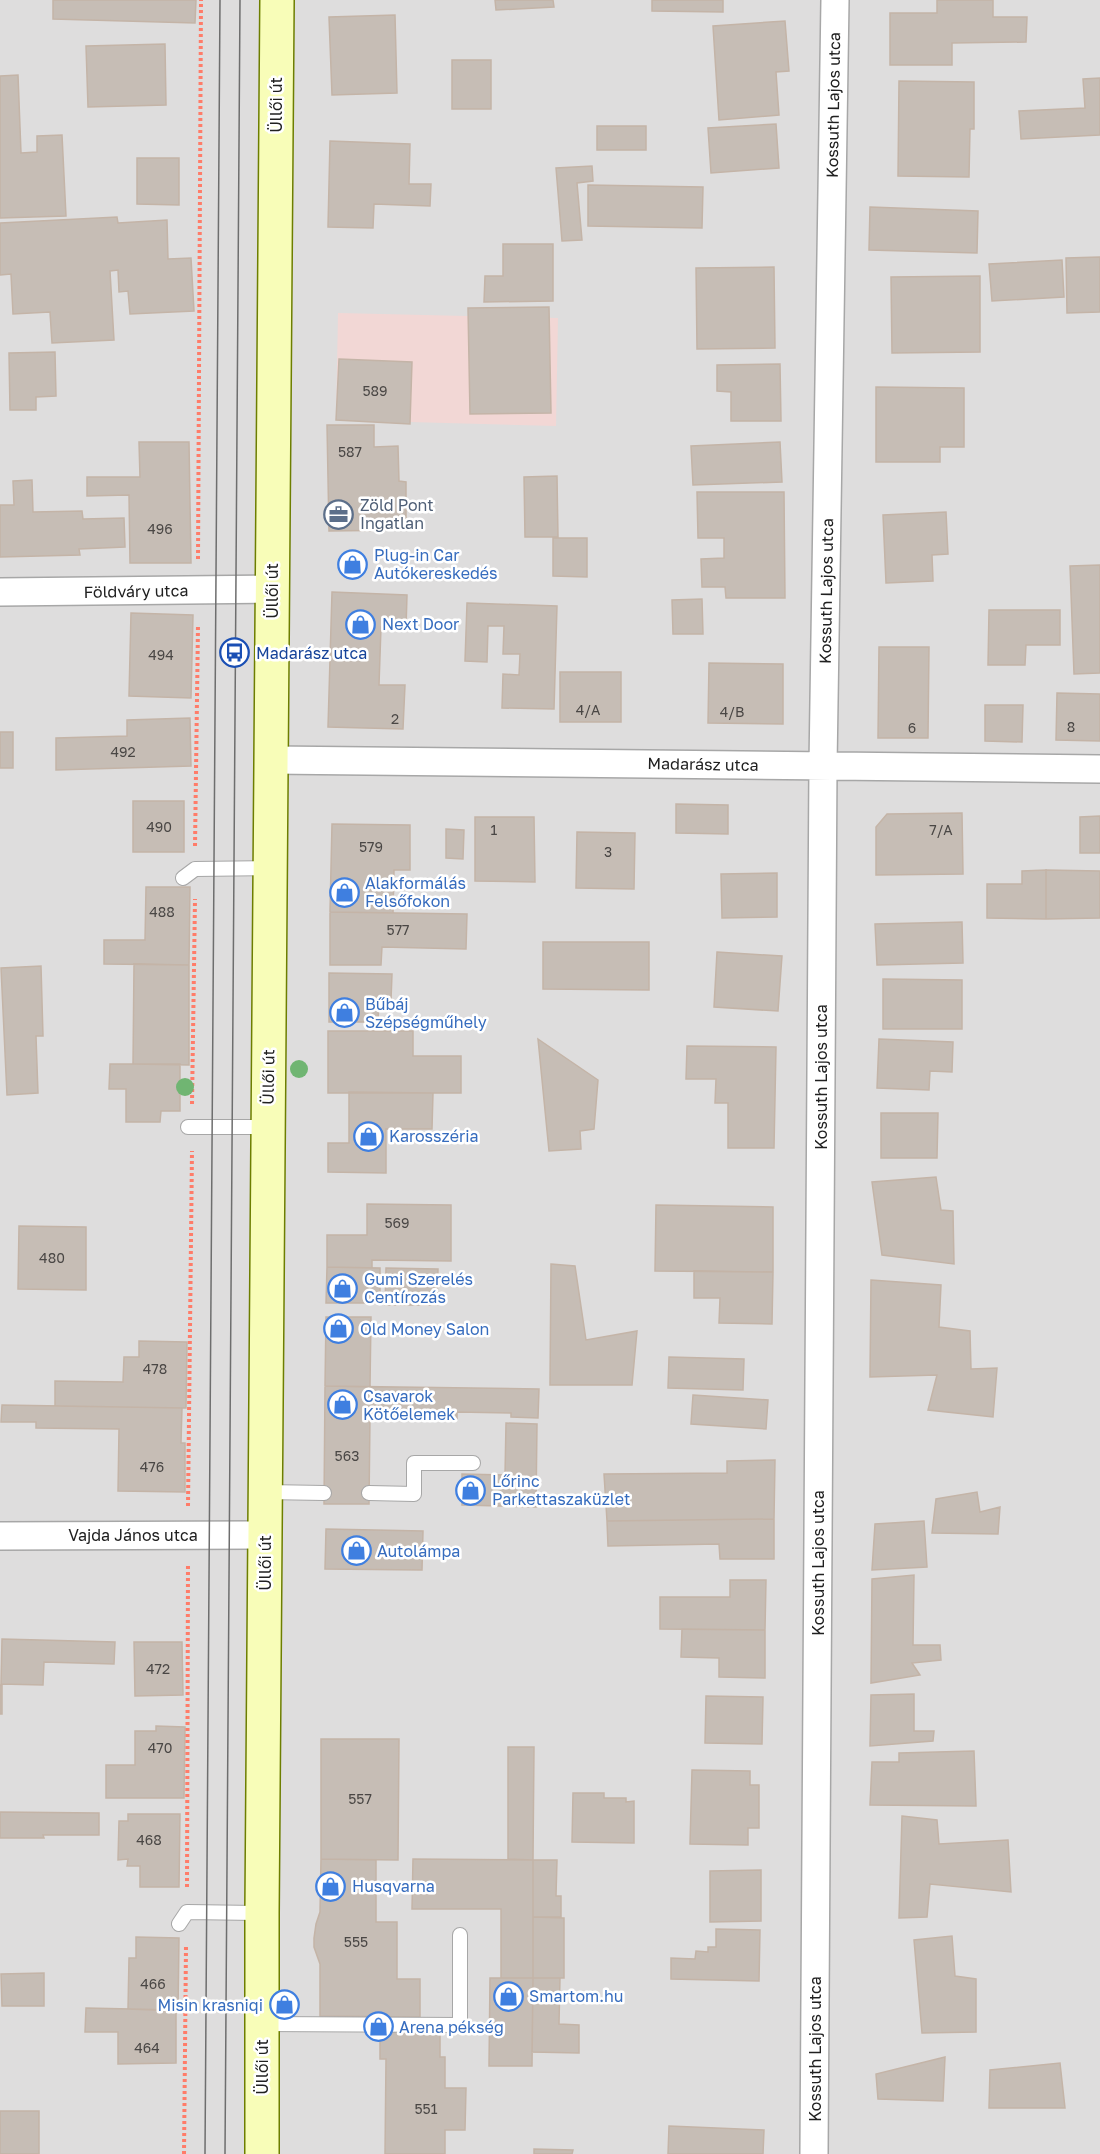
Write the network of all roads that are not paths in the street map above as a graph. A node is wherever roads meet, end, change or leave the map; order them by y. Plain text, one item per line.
1 (277, 0) edge
2 (835, 0) edge
3 (272, 589) junction
4 (0, 592) edge
5 (271, 760) junction
6 (823, 765) junction
7 (1100, 769) edge
8 (184, 860) dead end
9 (270, 868) junction
10 (195, 869) junction
11 (183, 878) dead end
12 (190, 1127) road end
13 (267, 1128) junction
14 (473, 1463) dead end
15 (266, 1492) junction
16 (324, 1493) dead end
17 (369, 1493) dead end
18 (266, 1535) junction
19 (0, 1536) edge
20 (262, 1913) junction
21 (179, 1924) dead end
22 (460, 1935) dead end
23 (262, 2024) junction
24 (262, 2154) edge
25 (814, 2154) edge

1 - 3 main road, Üllői út
2 - 6 street, Kossuth Lajos utca
3 - 4 street, Földváry utca
3 - 5 main road, Üllői út
5 - 6 street, Madarász utca
5 - 9 main road, Üllői út
6 - 7 street, Madarász utca
6 - 25 street, Kossuth Lajos utca
8 - 10 lane
9 - 10 lane
9 - 13 main road, Üllői út
10 - 11 lane
12 - 13 lane
13 - 15 main road, Üllői út
14 - 17 lane
15 - 16 lane
15 - 18 main road, Üllői út
18 - 19 street, Vajda János utca
18 - 20 main road, Üllői út
20 - 21 lane
20 - 23 main road, Üllői út
22 - 23 lane
23 - 24 main road, Üllői út

